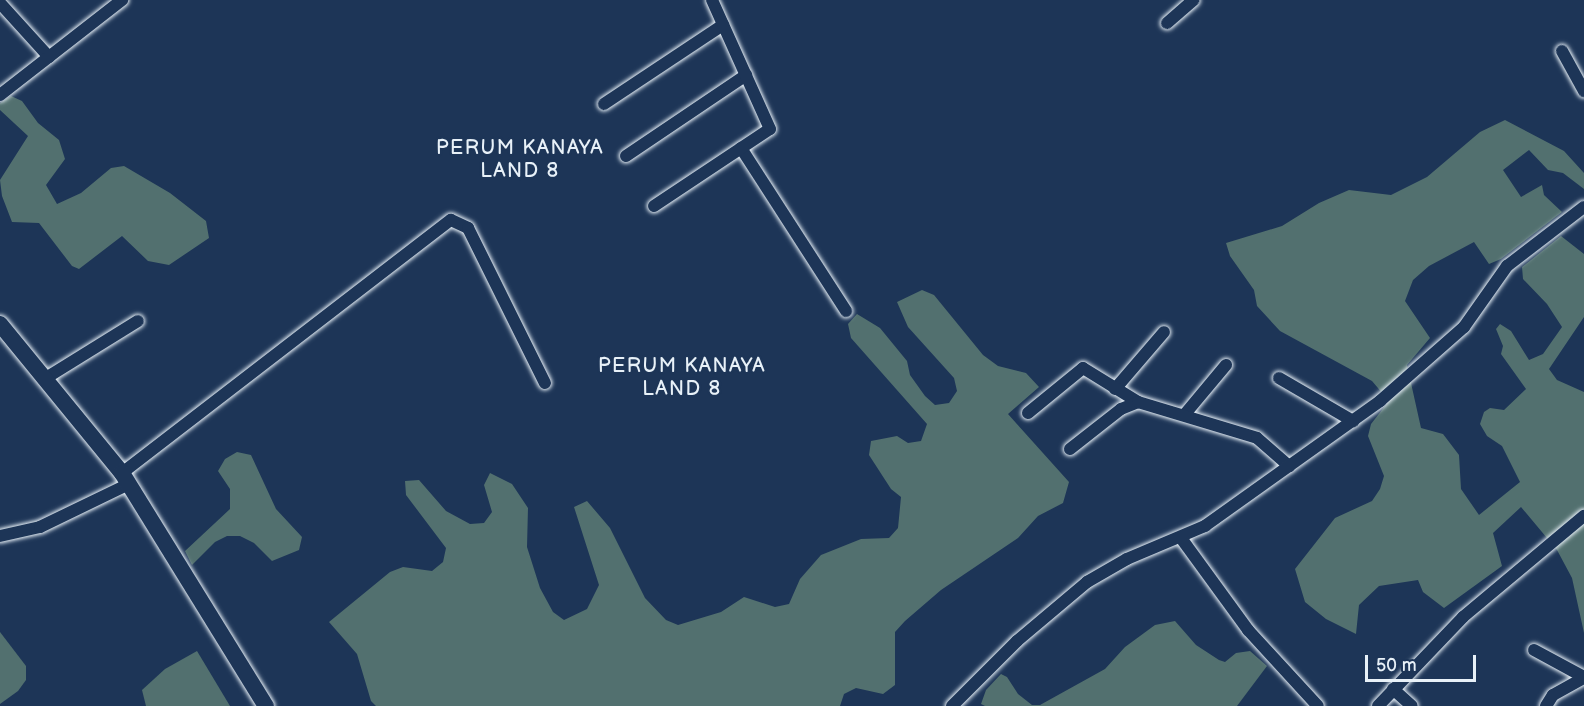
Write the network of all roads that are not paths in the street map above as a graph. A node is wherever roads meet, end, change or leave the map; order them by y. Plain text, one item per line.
1 (122, 0) edge
2 (712, 0) edge
3 (1193, 0) edge
4 (0, 3) edge
5 (1167, 23) dead end
6 (723, 25) junction
7 (1562, 51) dead end
8 (49, 57) junction
9 (746, 75) junction
10 (1584, 91) edge
11 (0, 95) edge
12 (604, 104) dead end
13 (741, 148) junction
14 (626, 156) dead end
15 (654, 206) dead end
16 (1584, 207) edge
17 (846, 311) dead end
18 (138, 321) dead end
19 (0, 324) edge
20 (1164, 332) dead end
21 (1226, 365) dead end
22 (46, 378) junction
23 (1279, 378) dead end
24 (545, 383) dead end
25 (1115, 389) junction
26 (1138, 402) junction
27 (1028, 413) dead end
28 (1185, 414) junction
29 (1353, 421) junction
30 (1070, 449) dead end
31 (1290, 466) junction
32 (126, 478) junction
33 (1584, 516) edge
34 (0, 536) edge
35 (1181, 538) junction
36 (1534, 650) dead end
37 (1584, 678) edge
38 (1393, 689) junction
39 (266, 706) edge
40 (952, 706) edge
41 (1318, 706) edge
42 (1378, 706) edge
43 (1412, 706) edge
44 (1546, 706) edge

1 - 8 street
2 - 6 street
3 - 5 street
4 - 8 street
6 - 9 street
6 - 12 street
7 - 10 street
8 - 11 street
9 - 13 street
9 - 14 street
13 - 15 street
13 - 17 street
16 - 29 street
18 - 22 street
19 - 22 main road
20 - 25 street
21 - 28 street
22 - 32 main road
23 - 29 street
24 - 32 street
25 - 26 street
25 - 27 street
26 - 28 street
26 - 30 street
28 - 31 street
29 - 31 street
31 - 35 street
32 - 34 street
32 - 39 main road
33 - 38 street
35 - 40 street
35 - 41 street
36 - 37 street
37 - 44 street
38 - 42 street
38 - 43 street

